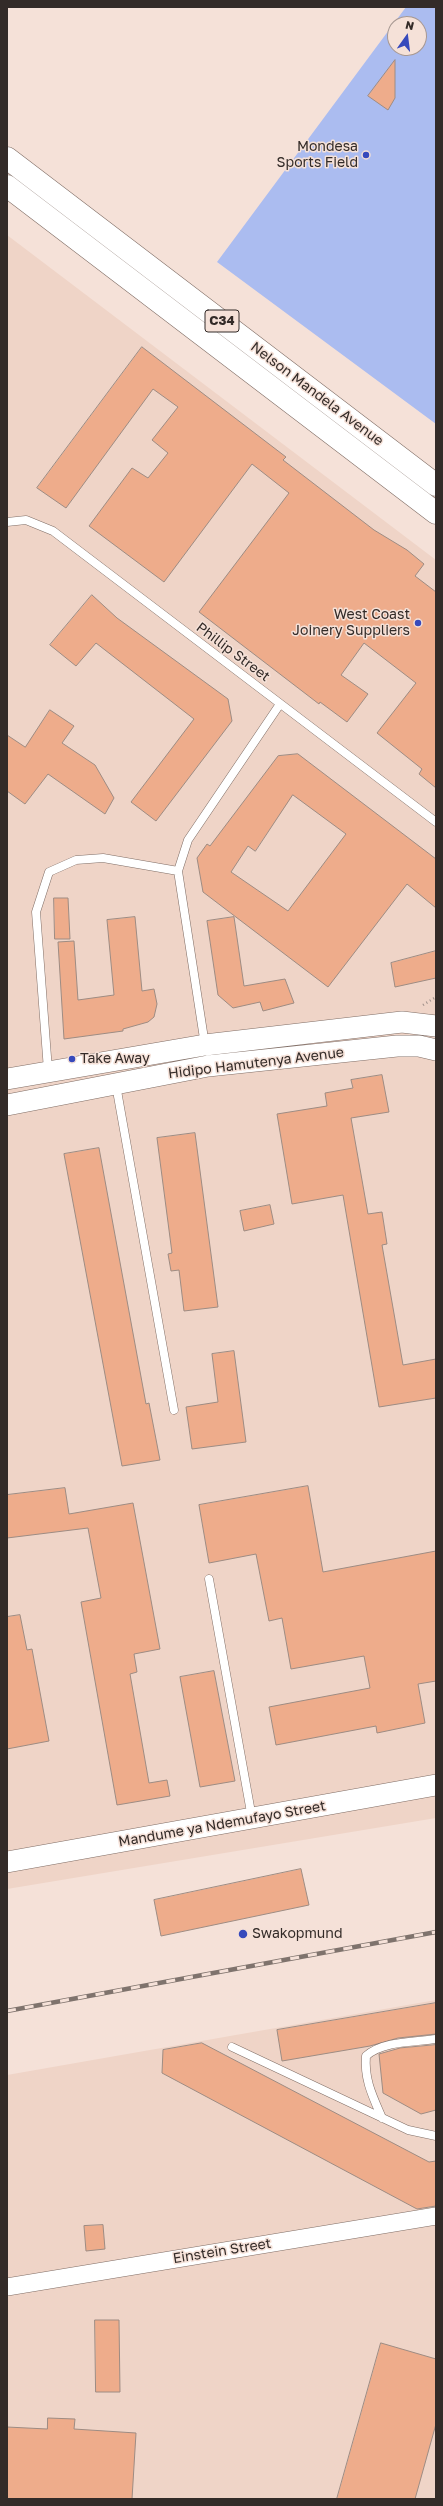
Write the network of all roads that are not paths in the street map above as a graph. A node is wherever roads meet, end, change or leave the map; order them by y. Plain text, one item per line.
1 (7, 158) edge
2 (7, 186) edge
3 (436, 485) edge
4 (436, 513) edge
5 (7, 522) edge
6 (280, 704) junction
7 (436, 822) edge
8 (178, 871) junction
9 (436, 1026) edge
10 (436, 1050) edge
11 (206, 1056) junction
12 (48, 1070) junction
13 (7, 1078) edge
14 (116, 1084) junction
15 (7, 1105) edge
16 (174, 1410) dead end
17 (209, 1579) dead end
18 (436, 1784) edge
19 (252, 1818) junction
20 (7, 1862) edge
21 (436, 2039) edge
22 (232, 2047) dead end
23 (382, 2118) junction
24 (436, 2136) edge
25 (436, 2216) edge
26 (7, 2287) edge

1 - 3 main road, Nelson Mandela Avenue / C34
2 - 4 main road, Nelson Mandela Avenue / C34
5 - 6 lane, Phillip Street
6 - 7 lane, Phillip Street
6 - 8 lane
8 - 11 lane
8 - 12 lane
9 - 11 street, Hidipo Hamutenya Avenue
10 - 11 street, Hidipo Hamutenya Avenue
11 - 12 street, Hidipo Hamutenya Avenue
11 - 14 street, Hidipo Hamutenya Avenue
12 - 13 street, Hidipo Hamutenya Avenue
14 - 15 street, Hidipo Hamutenya Avenue
14 - 16 lane
17 - 19 lane
18 - 19 street, Mandume ya Ndemufayo Street
19 - 20 street, Mandume ya Ndemufayo Street
21 - 23 lane
22 - 23 lane
23 - 24 lane
25 - 26 street, Einstein Street

